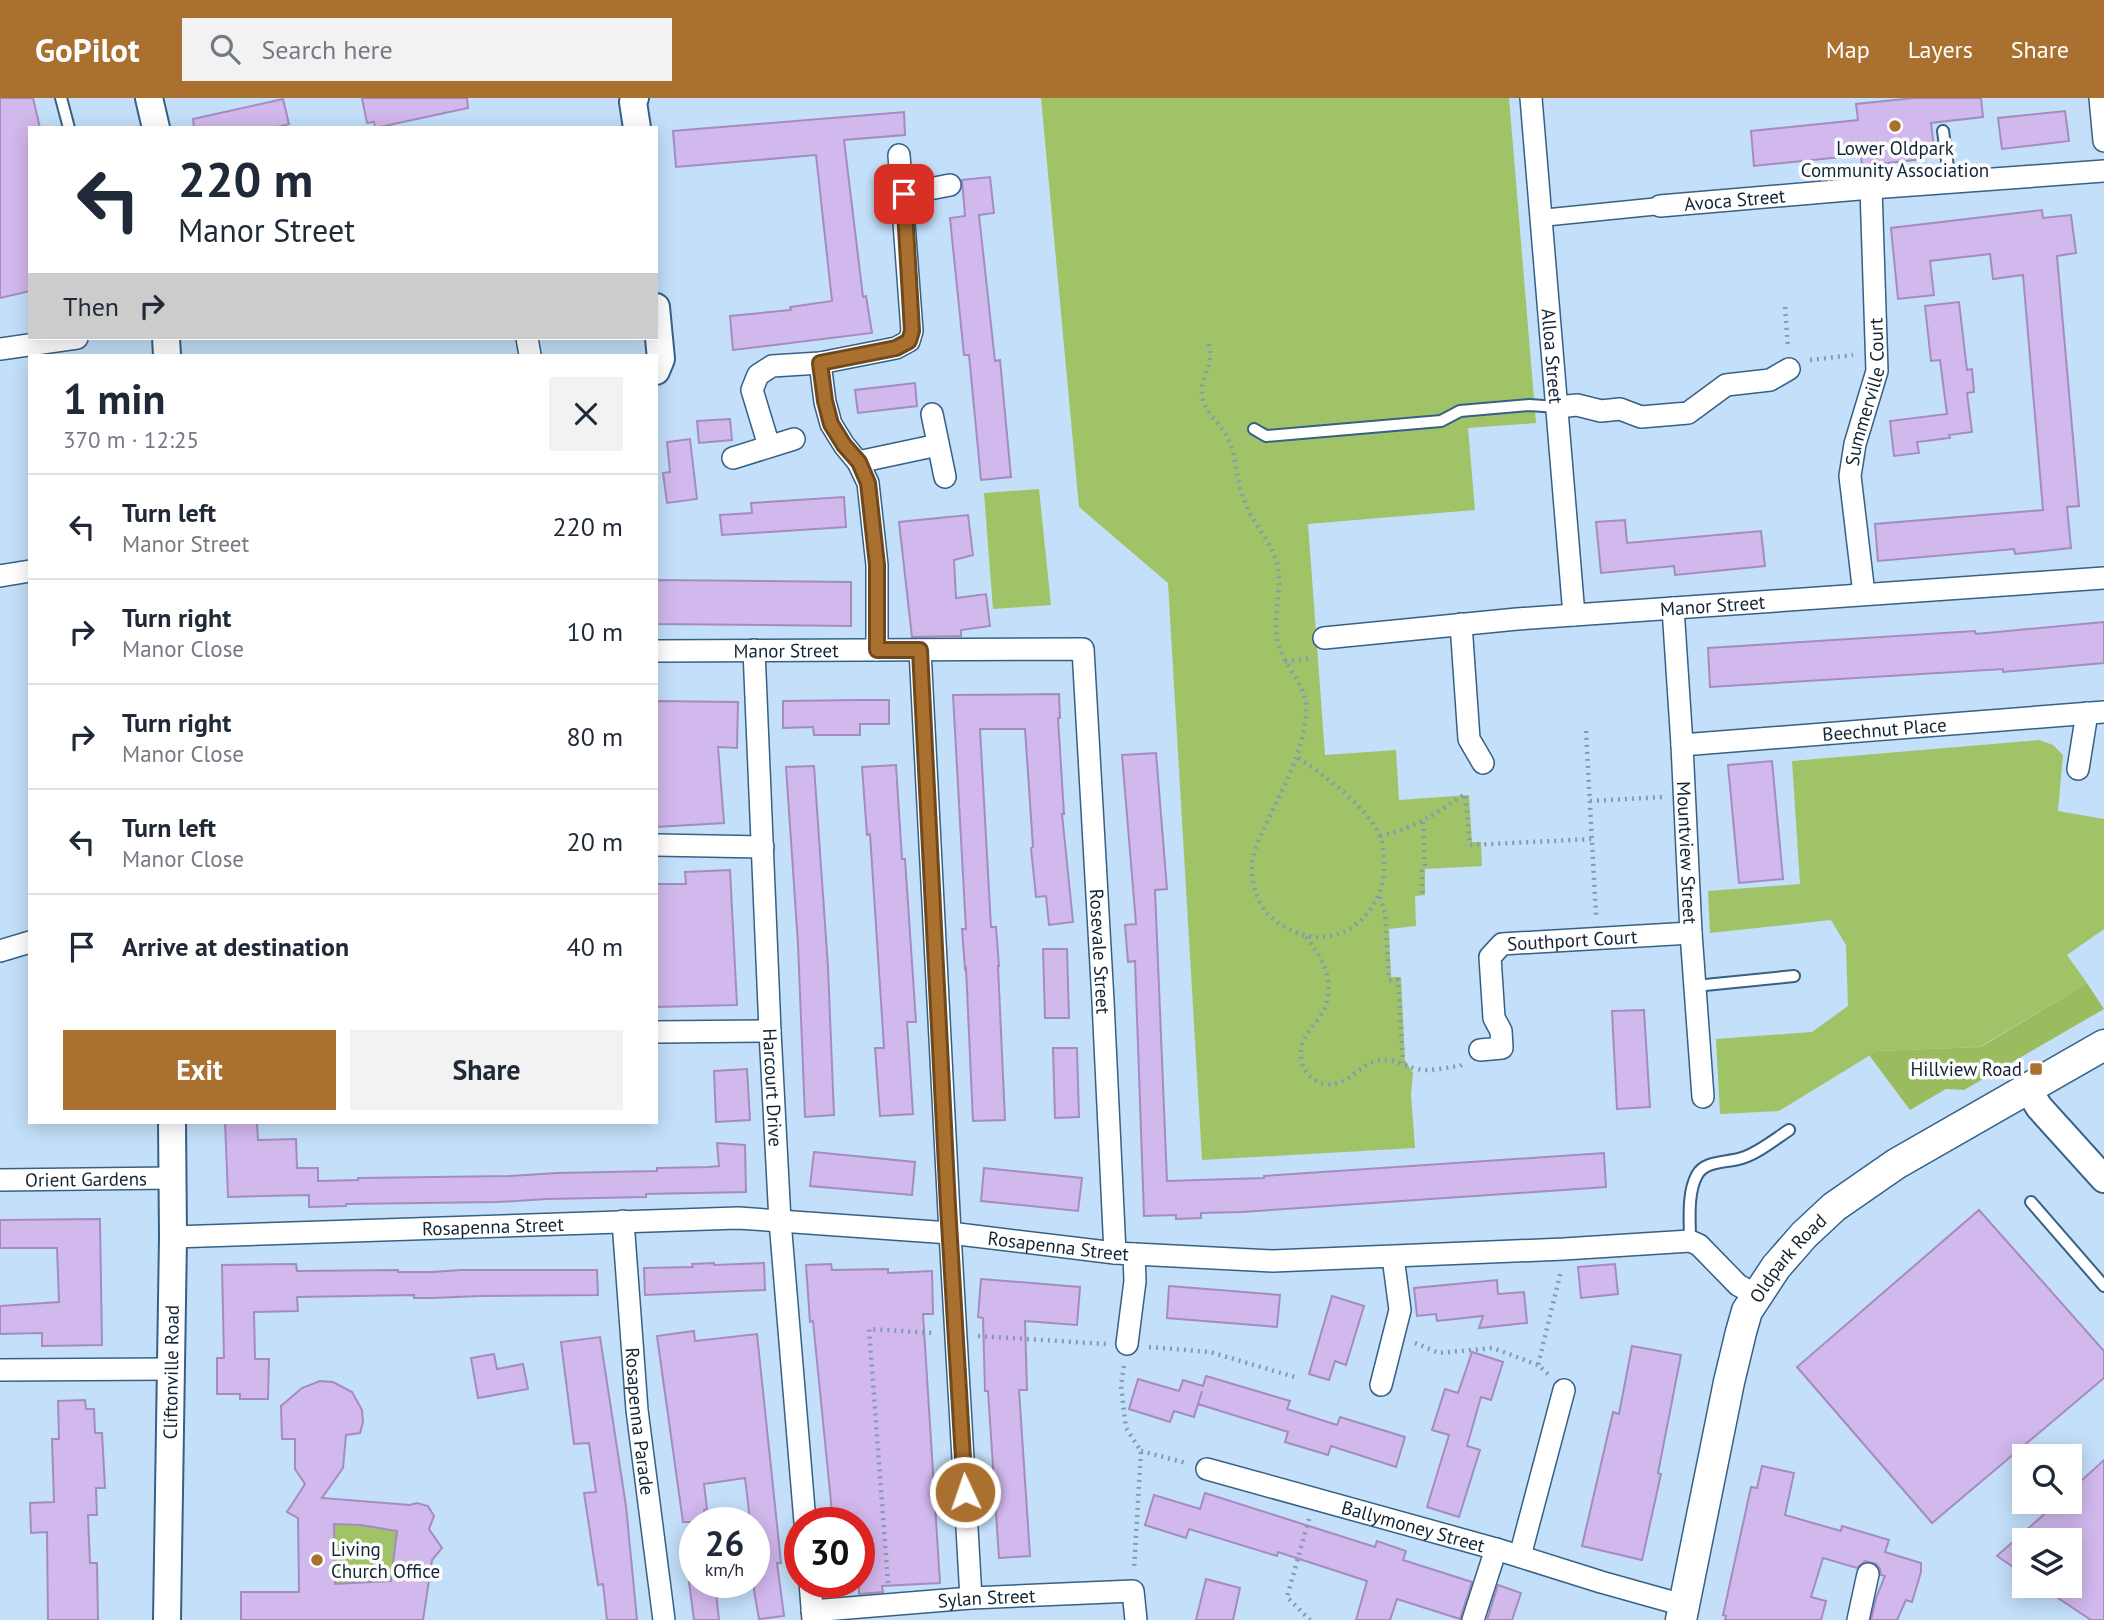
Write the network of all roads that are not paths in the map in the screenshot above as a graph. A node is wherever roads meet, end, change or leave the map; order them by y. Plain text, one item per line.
1 (61, 98) edge
2 (149, 98) edge
3 (635, 98) edge
4 (1531, 98) edge
5 (2100, 98) edge
6 (68, 126) edge
7 (156, 126) edge
8 (636, 126) edge
9 (1944, 131) dead end
10 (2104, 141) edge
11 (900, 155) dead end
12 (2104, 170) edge
13 (1950, 182) junction
14 (950, 185) dead end
15 (1871, 188) junction
16 (904, 194) junction
17 (1660, 206) joint
18 (1541, 218) junction
19 (658, 328) edge
20 (63, 340) edge
21 (0, 349) edge
22 (820, 363) junction
23 (658, 366) edge
24 (1789, 369) road end
25 (1558, 407) junction
26 (932, 414) dead end
27 (1254, 429) dead end
28 (794, 439) dead end
29 (938, 445) junction
30 (769, 446) junction
31 (733, 458) dead end
32 (859, 462) junction
33 (945, 477) dead end
34 (28, 571) edge
35 (0, 576) edge
36 (2104, 578) edge
37 (1864, 594) junction
38 (1673, 608) junction
39 (1574, 615) junction
40 (1461, 624) junction
41 (1324, 638) dead end
42 (1083, 649) joint
43 (658, 650) edge
44 (754, 650) junction
45 (877, 650) junction
46 (920, 650) junction
47 (2096, 712) edge
48 (1682, 744) junction
49 (1483, 763) dead end
50 (2078, 769) dead end
51 (658, 845) edge
52 (763, 846) junction
53 (1691, 933) junction
54 (28, 943) edge
55 (0, 951) edge
56 (1794, 976) dead end
57 (1695, 986) junction
58 (658, 1031) edge
59 (770, 1031) junction
60 (2104, 1045) edge
61 (1480, 1050) road end
62 (2028, 1089) junction
63 (1703, 1097) dead end
64 (173, 1124) edge
65 (1788, 1130) dead end
66 (173, 1178) junction
67 (2104, 1179) edge
68 (0, 1180) edge
69 (2031, 1202) dead end
70 (623, 1221) junction
71 (780, 1221) junction
72 (950, 1233) junction
73 (173, 1237) junction
74 (1690, 1241) junction
75 (1124, 1253) junction
76 (1393, 1257) junction
77 (2104, 1286) edge
78 (1756, 1295) junction
79 (1127, 1344) road end
80 (170, 1369) junction
81 (0, 1370) edge
82 (1381, 1385) dead end
83 (1563, 1390) road end
84 (1207, 1469) road end
85 (804, 1507) edge
86 (1496, 1549) junction
87 (1520, 1556) junction
88 (1868, 1574) dead end
89 (811, 1598) edge
90 (971, 1598) junction
91 (1682, 1613) edge
92 (813, 1616) edge
93 (167, 1620) edge
94 (664, 1620) edge
95 (1136, 1620) edge
96 (1473, 1620) edge
97 (1858, 1620) edge

1 - 6 lane
2 - 7 street
3 - 8 street
4 - 18 street, Alloa Street
5 - 10 street
9 - 13 lane
11 - 16 street
12 - 13 street, Avoca Street
13 - 15 street, Avoca Street
14 - 16 street
15 - 17 street, Avoca Street
15 - 37 street, Summerville Court
16 - 22 street
17 - 18 street
18 - 25 street, Alloa Street
19 - 23 street
20 - 21 street
22 - 30 street
22 - 32 street
24 - 25 street
25 - 27 lane
25 - 39 street, Alloa Street
26 - 29 street
28 - 30 street
29 - 32 street
29 - 33 street
30 - 31 street
32 - 45 street
34 - 35 street
36 - 37 street, Manor Street
37 - 38 street, Manor Street
38 - 39 street, Manor Street
38 - 48 street, Mountview Street
39 - 40 street, Manor Street
40 - 41 street, Manor Street
40 - 49 street
42 - 46 street, Manor Street
42 - 75 street, Rosevale Street
43 - 44 street, Manor Street
44 - 45 street, Manor Street
44 - 52 street, Harcourt Drive
45 - 46 street, Manor Street
46 - 72 street
47 - 48 street, Beechnut Place
47 - 50 street, Beechnut Place
48 - 53 street, Mountview Street
51 - 52 street
52 - 59 street, Harcourt Drive
53 - 57 street, Mountview Street
53 - 61 street, Southport Court
54 - 55 street
56 - 57 lane
57 - 63 street, Mountview Street
58 - 59 street
59 - 71 street, Harcourt Drive
60 - 62 main road, Oldpark Road
62 - 67 street
62 - 78 main road, Oldpark Road
64 - 66 street, Cliftonville Road
65 - 74 lane
66 - 68 street, Orient Gardens
66 - 73 street, Cliftonville Road
69 - 77 lane
70 - 71 street, Rosapenna Street
70 - 73 street, Rosapenna Street
70 - 94 street, Rosapenna Parade
71 - 72 street, Rosapenna Street
71 - 85 street, Harcourt Drive
72 - 75 street, Rosapenna Street
72 - 90 street
73 - 80 street, Cliftonville Road
74 - 76 street, Rosapenna Street
74 - 78 street
75 - 76 street, Rosapenna Street
75 - 79 street, Rosevale Street
76 - 82 street
78 - 91 main road, Oldpark Road
80 - 81 street
80 - 93 street, Cliftonville Road
83 - 87 street
84 - 86 street, Ballymoney Street
86 - 87 street, Ballymoney Street
86 - 96 street
87 - 91 street, Ballymoney Street
88 - 97 street
89 - 92 street
90 - 92 street, Sylan Street
90 - 95 street, Sylan Street

